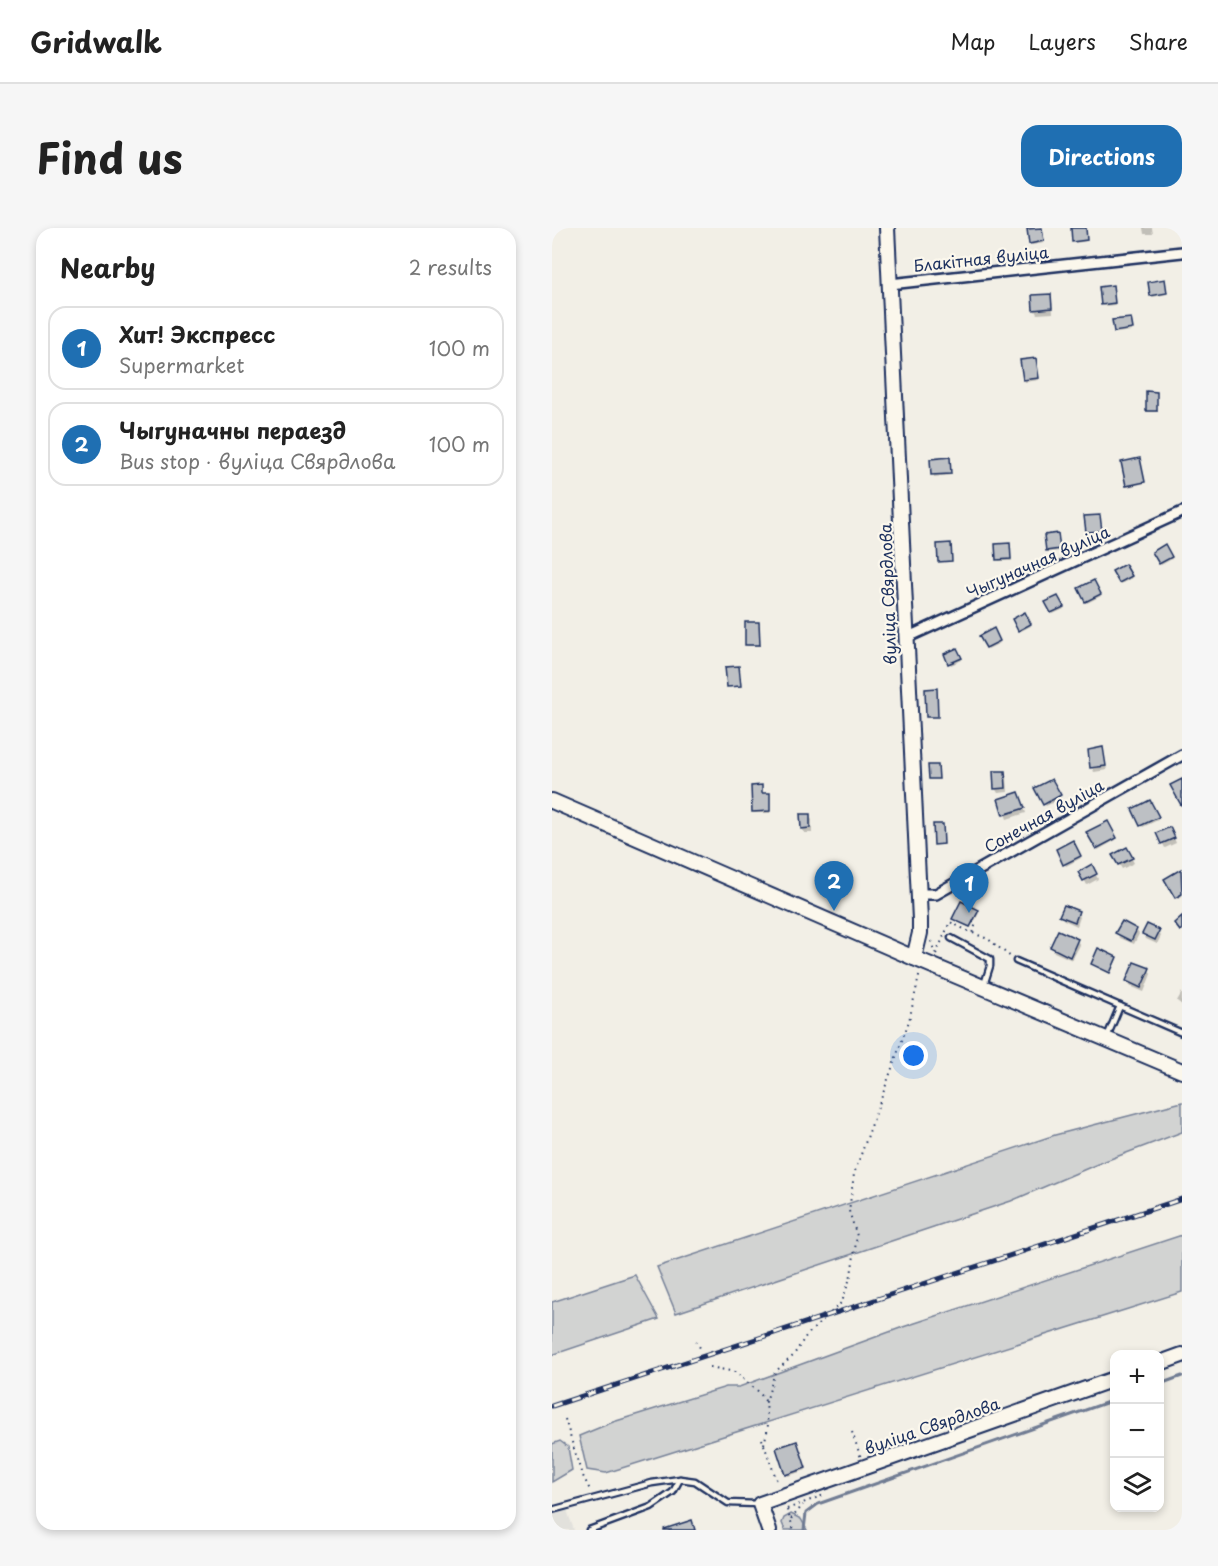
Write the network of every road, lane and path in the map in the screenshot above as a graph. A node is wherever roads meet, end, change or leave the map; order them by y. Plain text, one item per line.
1 (887, 228) edge
2 (1182, 252) edge
3 (890, 284) junction
4 (1182, 512) edge
5 (906, 638) junction
6 (1182, 755) edge
7 (552, 801) edge
8 (918, 894) junction
9 (972, 933) dead end
10 (951, 938) dead end
11 (1016, 961) joint
12 (917, 964) junction
13 (983, 986) junction
14 (1120, 1006) junction
15 (1182, 1033) edge
16 (1106, 1038) junction
17 (1182, 1071) edge
18 (696, 1341) dead end
19 (702, 1351) dead end
20 (1182, 1355) edge
21 (1164, 1362) edge
22 (710, 1367) dead end
23 (1110, 1380) edge
24 (766, 1402) junction
25 (564, 1419) dead end
26 (852, 1432) dead end
27 (764, 1444) dead end
28 (864, 1468) junction
29 (680, 1479) junction
30 (594, 1499) junction
31 (805, 1503) dead end
32 (760, 1504) junction
33 (552, 1510) edge
34 (791, 1520) dead end
35 (589, 1530) edge
36 (769, 1530) edge

1 - 3 street, вуліца Свярдлова
2 - 3 street, Блакітная вуліца
3 - 5 street, вуліца Свярдлова
4 - 5 street, Чыгуначная вуліца
5 - 8 street, вуліца Свярдлова
6 - 8 street, Сонечная вуліца
7 - 12 street
8 - 12 street, вуліца Свярдлова
9 - 11 path
10 - 13 lane
11 - 14 lane
12 - 13 street
12 - 24 path
13 - 16 street
14 - 15 lane
14 - 16 lane
16 - 17 street
18 - 19 path
20 - 21 street
22 - 24 path
23 - 28 street, вуліца Свярдлова
24 - 27 path
25 - 30 path
26 - 28 path
28 - 32 street, вуліца Свярдлова
29 - 30 lane
29 - 32 lane
29 - 35 lane
30 - 33 lane
31 - 34 path
32 - 36 street

